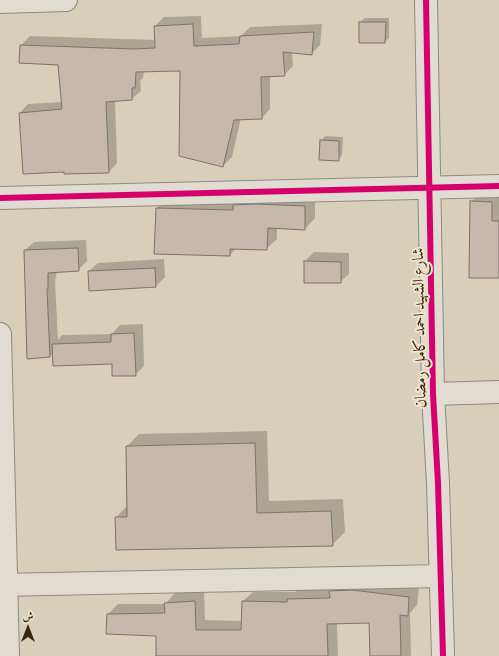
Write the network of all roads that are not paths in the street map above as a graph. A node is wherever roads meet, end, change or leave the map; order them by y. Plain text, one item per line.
1 (66, 0) edge
2 (426, 0) edge
3 (0, 2) edge
4 (499, 186) edge
5 (430, 187) junction
6 (0, 198) edge
7 (0, 334) edge
8 (499, 392) edge
9 (0, 393) edge
10 (433, 394) junction
11 (440, 576) junction
12 (3, 585) edge
13 (8, 656) edge
14 (443, 656) edge

1 - 3 street
2 - 5 street, شارع الشهيد احمد كامل رمضان
4 - 5 street
5 - 6 street
5 - 10 street, شارع الشهيد احمد كامل رمضان
7 - 9 street
8 - 10 street
9 - 12 street
10 - 11 street, شارع الشهيد احمد كامل رمضان
11 - 12 street
11 - 14 street, شارع الشهيد احمد كامل رمضان
12 - 13 street

